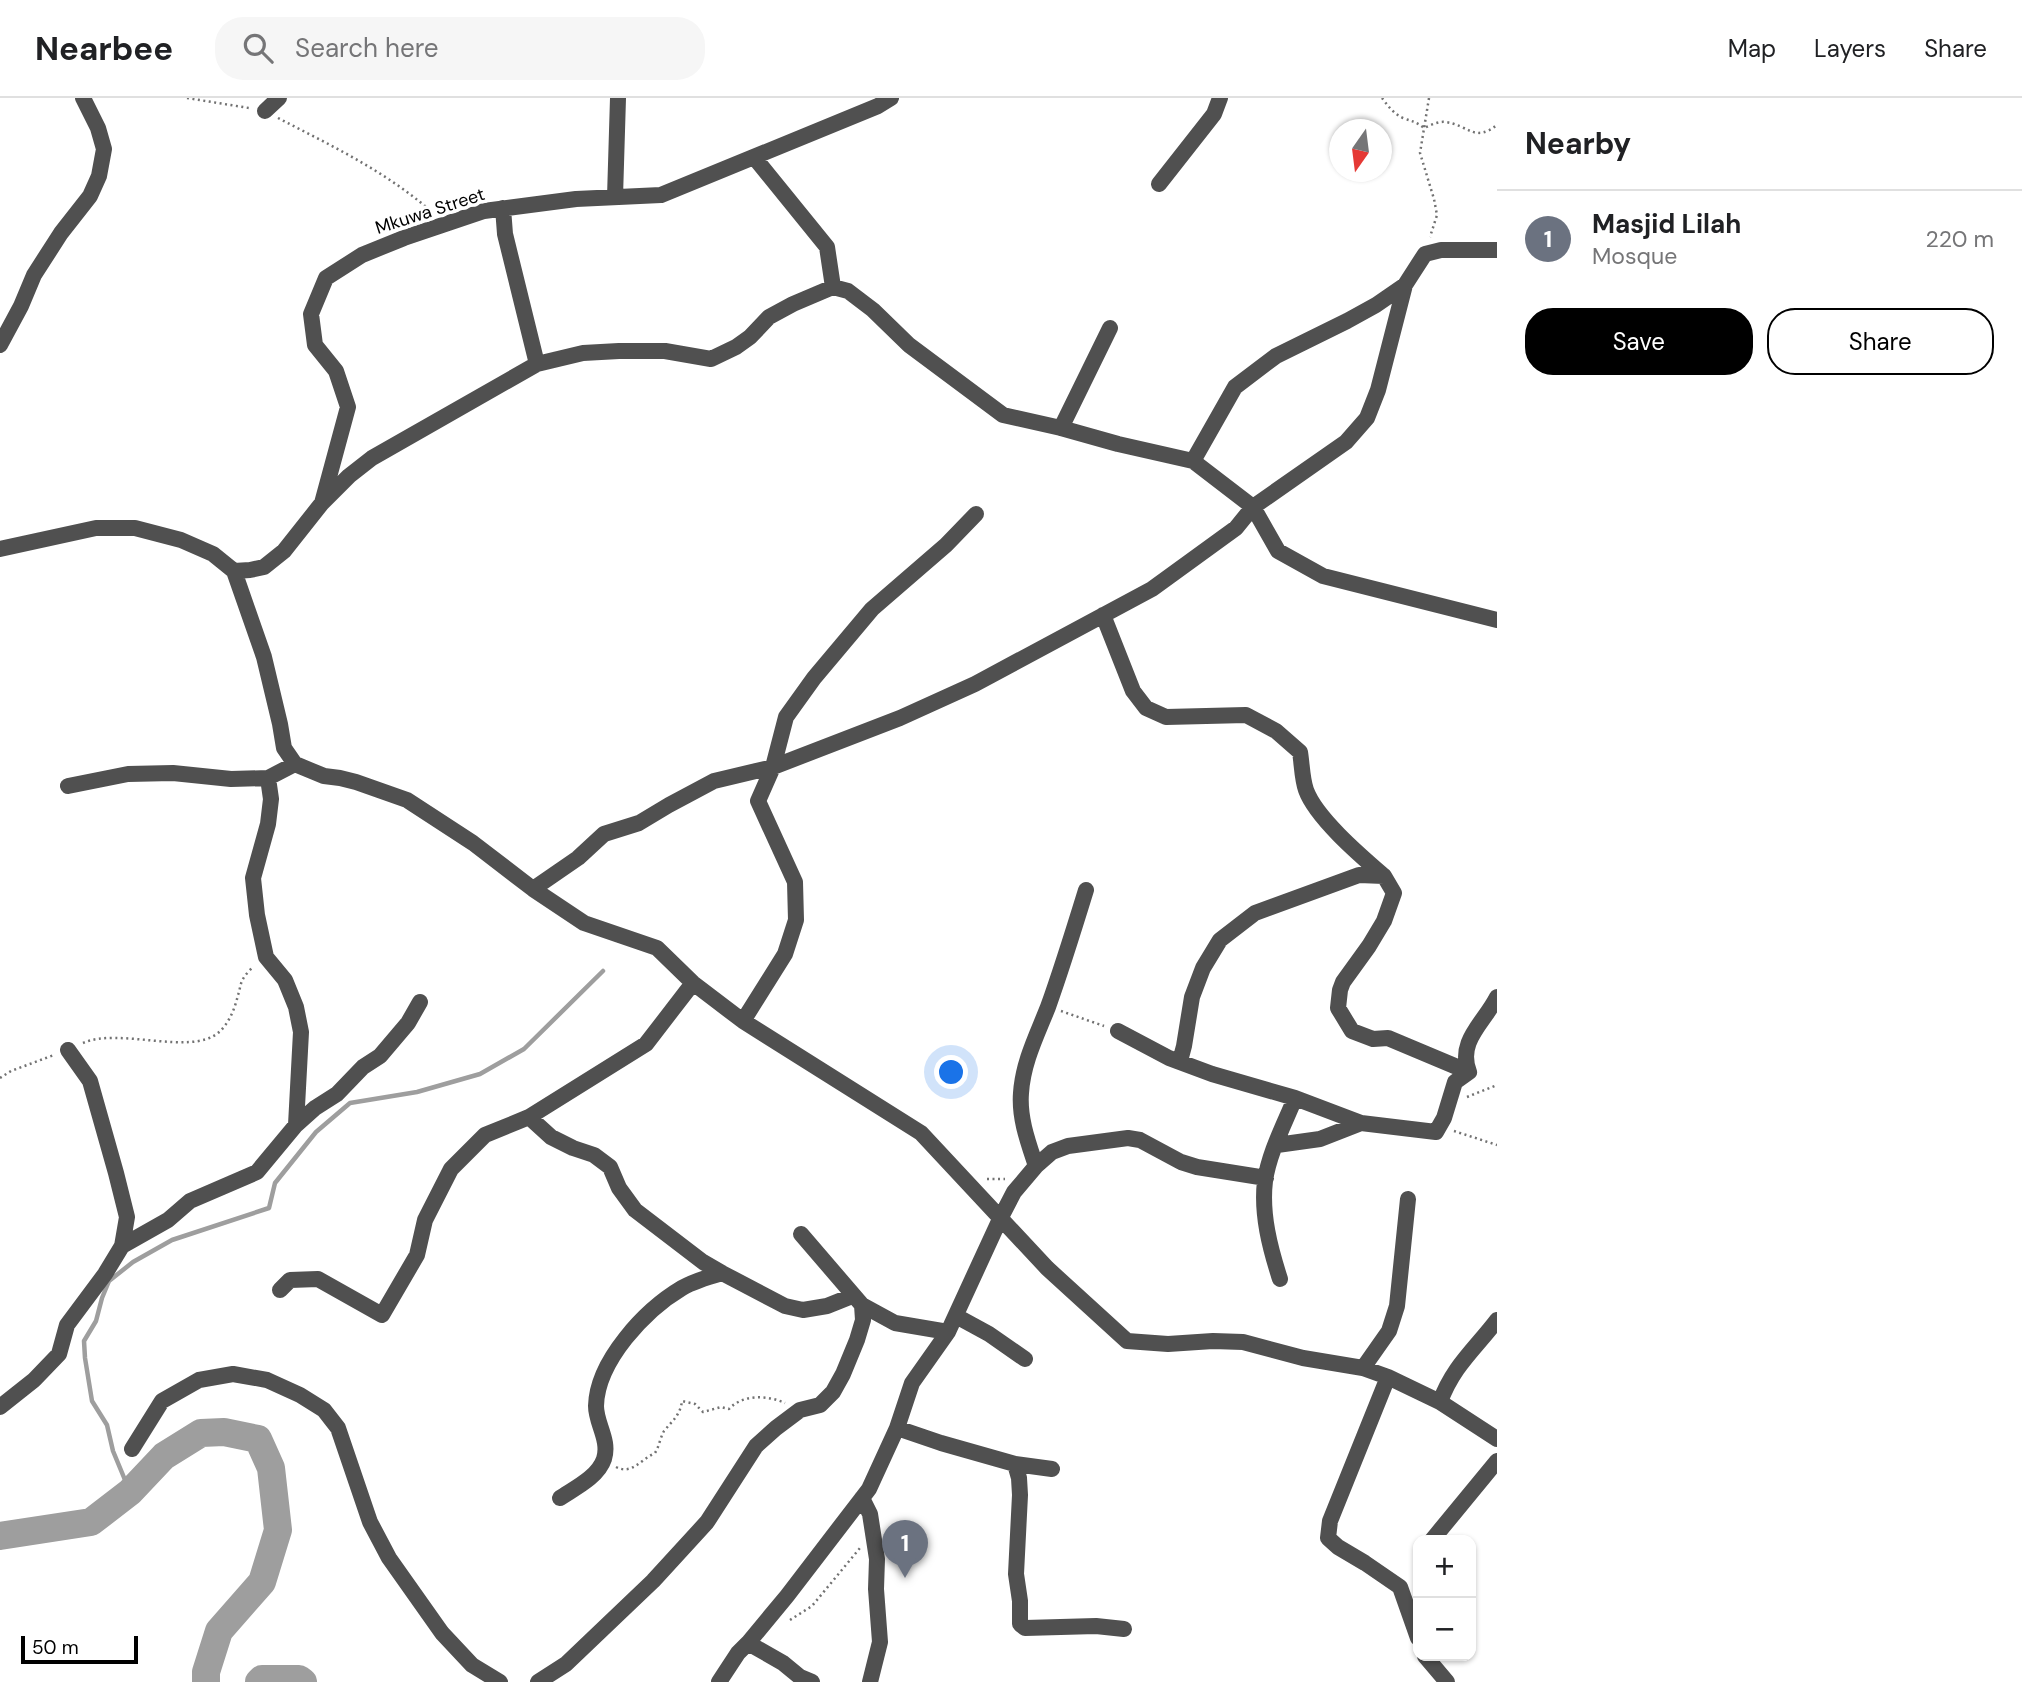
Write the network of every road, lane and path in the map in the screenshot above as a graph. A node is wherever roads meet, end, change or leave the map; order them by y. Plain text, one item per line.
1 (83, 98) edge
2 (187, 98) edge
3 (279, 98) edge
4 (618, 98) edge
5 (891, 98) edge
6 (1220, 98) edge
7 (1382, 98) edge
8 (1429, 98) edge
9 (265, 111) junction
10 (1497, 125) edge
11 (1424, 128) junction
12 (754, 157) junction
13 (1160, 184) dead end
14 (615, 197) junction
15 (503, 208) junction
16 (444, 223) junction
17 (1497, 250) edge
18 (1425, 254) junction
19 (1405, 285) junction
20 (834, 287) junction
21 (1110, 328) dead end
22 (0, 345) edge
23 (537, 364) junction
24 (1061, 428) junction
25 (1193, 461) junction
26 (322, 503) junction
27 (1253, 507) junction
28 (976, 514) dead end
29 (0, 548) edge
30 (234, 570) junction
31 (1104, 615) junction
32 (1497, 620) edge
33 (295, 764) junction
34 (773, 767) junction
35 (268, 778) junction
36 (68, 786) dead end
37 (1384, 876) junction
38 (533, 888) junction
39 (1086, 890) dead end
40 (267, 957) junction
41 (693, 983) junction
42 (1497, 997) edge
43 (420, 1002) dead end
44 (1048, 1006) junction
45 (743, 1021) junction
46 (1118, 1031) joint
47 (68, 1050) junction
48 (1180, 1061) junction
49 (1469, 1072) junction
50 (0, 1078) edge
51 (1497, 1085) edge
52 (1452, 1097) junction
53 (1295, 1098) junction
54 (529, 1117) junction
55 (1361, 1123) junction
56 (296, 1125) junction
57 (1436, 1132) junction
58 (1277, 1144) junction
59 (1497, 1146) edge
60 (1036, 1166) junction
61 (963, 1178) junction
62 (1266, 1178) junction
63 (1006, 1179) dead end
64 (1408, 1199) dead end
65 (1000, 1219) junction
66 (801, 1234) dead end
67 (122, 1246) junction
68 (722, 1273) junction
69 (1280, 1279) dead end
70 (280, 1290) dead end
71 (857, 1301) junction
72 (956, 1316) junction
73 (1497, 1320) edge
74 (948, 1332) junction
75 (1025, 1359) dead end
76 (1363, 1368) junction
77 (1388, 1377) junction
78 (1440, 1402) junction
79 (0, 1408) edge
80 (800, 1410) junction
81 (897, 1428) junction
82 (1497, 1440) edge
83 (132, 1449) dead end
84 (604, 1460) junction
85 (1497, 1461) edge
86 (1015, 1464) junction
87 (1052, 1469) dead end
88 (561, 1498) dead end
89 (862, 1498) junction
90 (874, 1532) junction
91 (1436, 1535) edge
92 (784, 1623) dead end
93 (1413, 1624) edge
94 (1124, 1629) dead end
95 (748, 1643) junction
96 (1429, 1661) edge
97 (500, 1682) edge
98 (538, 1682) edge
99 (719, 1682) edge
100 (812, 1682) edge
101 (870, 1682) edge
102 (1447, 1682) edge

1 - 22 street
2 - 9 path
3 - 9 street
4 - 14 street
5 - 12 street, Mkuwa Street
6 - 13 street
7 - 11 path
8 - 11 path
9 - 16 path
10 - 11 path
11 - 18 path
12 - 14 street, Mkuwa Street
12 - 20 street
14 - 15 street, Mkuwa Street
15 - 16 street, Mkuwa Street
15 - 23 street
16 - 26 street, Mkuwa Street
17 - 18 street
18 - 19 street
19 - 25 street
19 - 27 street
20 - 23 street
20 - 24 street
21 - 24 street
23 - 26 street
24 - 25 street
25 - 27 street
26 - 30 street, Mkuwa Street
27 - 31 street
27 - 32 street
28 - 34 street
29 - 30 street
30 - 33 street
31 - 34 street
31 - 37 street
33 - 35 street
33 - 38 street
34 - 38 street
34 - 45 street
35 - 36 street
35 - 40 street
37 - 48 street
37 - 49 street
38 - 41 street
39 - 44 street
40 - 47 path
40 - 56 street
41 - 45 street
41 - 54 street
42 - 49 street
43 - 56 street
44 - 46 path
44 - 60 street
45 - 61 street
46 - 48 street
47 - 50 path
47 - 67 street
48 - 53 street
49 - 52 street
51 - 52 path
52 - 57 street
53 - 55 street
53 - 58 street
54 - 68 street
54 - 70 street
55 - 57 street
55 - 58 street
56 - 67 street
57 - 59 path
58 - 62 street
60 - 62 street
60 - 65 street
61 - 63 path
61 - 65 street
62 - 69 street
64 - 76 street
65 - 72 street
65 - 76 street
66 - 71 street
67 - 79 street
68 - 71 street
68 - 84 street
71 - 74 street
71 - 80 street
72 - 74 street
72 - 75 street
73 - 78 street
74 - 81 street
76 - 77 street
77 - 78 street
77 - 93 street
78 - 82 street
80 - 84 path
80 - 98 street
81 - 86 street
81 - 89 street
83 - 97 street
84 - 88 street
85 - 91 street
86 - 87 street
86 - 94 street
89 - 90 street
89 - 95 street
90 - 92 path
90 - 101 street
95 - 99 street
95 - 100 street
96 - 102 street

